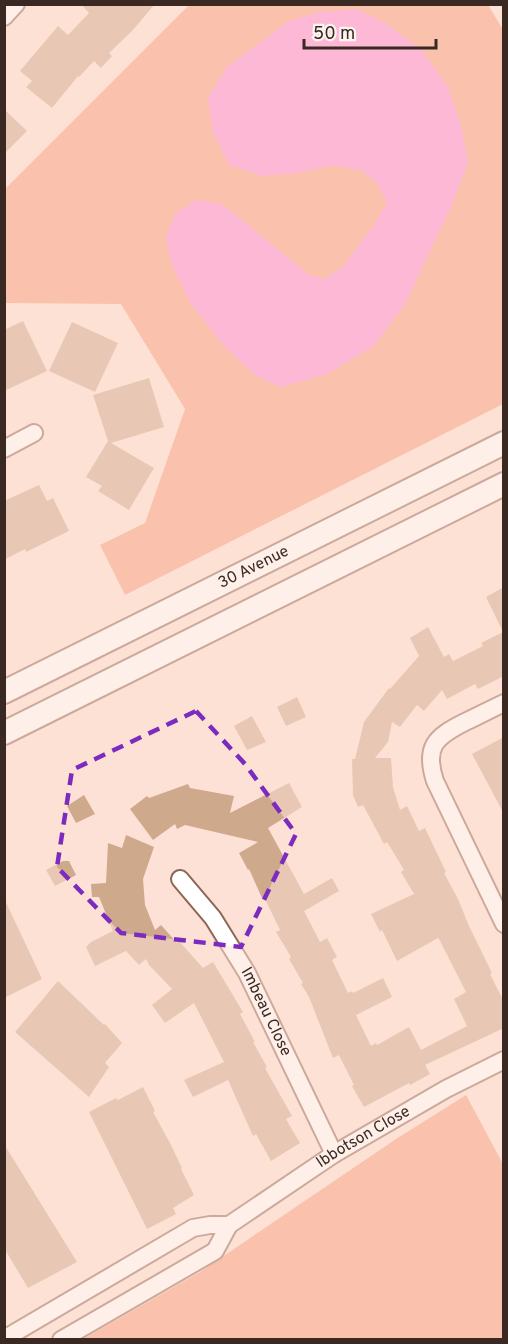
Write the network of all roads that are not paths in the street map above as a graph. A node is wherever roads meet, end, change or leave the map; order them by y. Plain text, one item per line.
1 (16, 4) edge
2 (4, 17) edge
3 (34, 433) dead end
4 (504, 442) edge
5 (4, 449) edge
6 (504, 484) edge
7 (4, 692) edge
8 (504, 703) edge
9 (4, 733) edge
10 (180, 879) dead end
11 (504, 924) edge
12 (504, 1060) edge
13 (334, 1154) junction
14 (229, 1225) junction
15 (4, 1339) edge
16 (61, 1340) edge

1 - 2 street
3 - 5 street
4 - 7 main road, 30 Avenue
6 - 9 main road
8 - 11 street
10 - 13 street, Imbeau Close
12 - 13 street, Ibbotson Close
13 - 14 street, Ibbotson Close
14 - 15 street
14 - 16 street, Ibbotson Close

